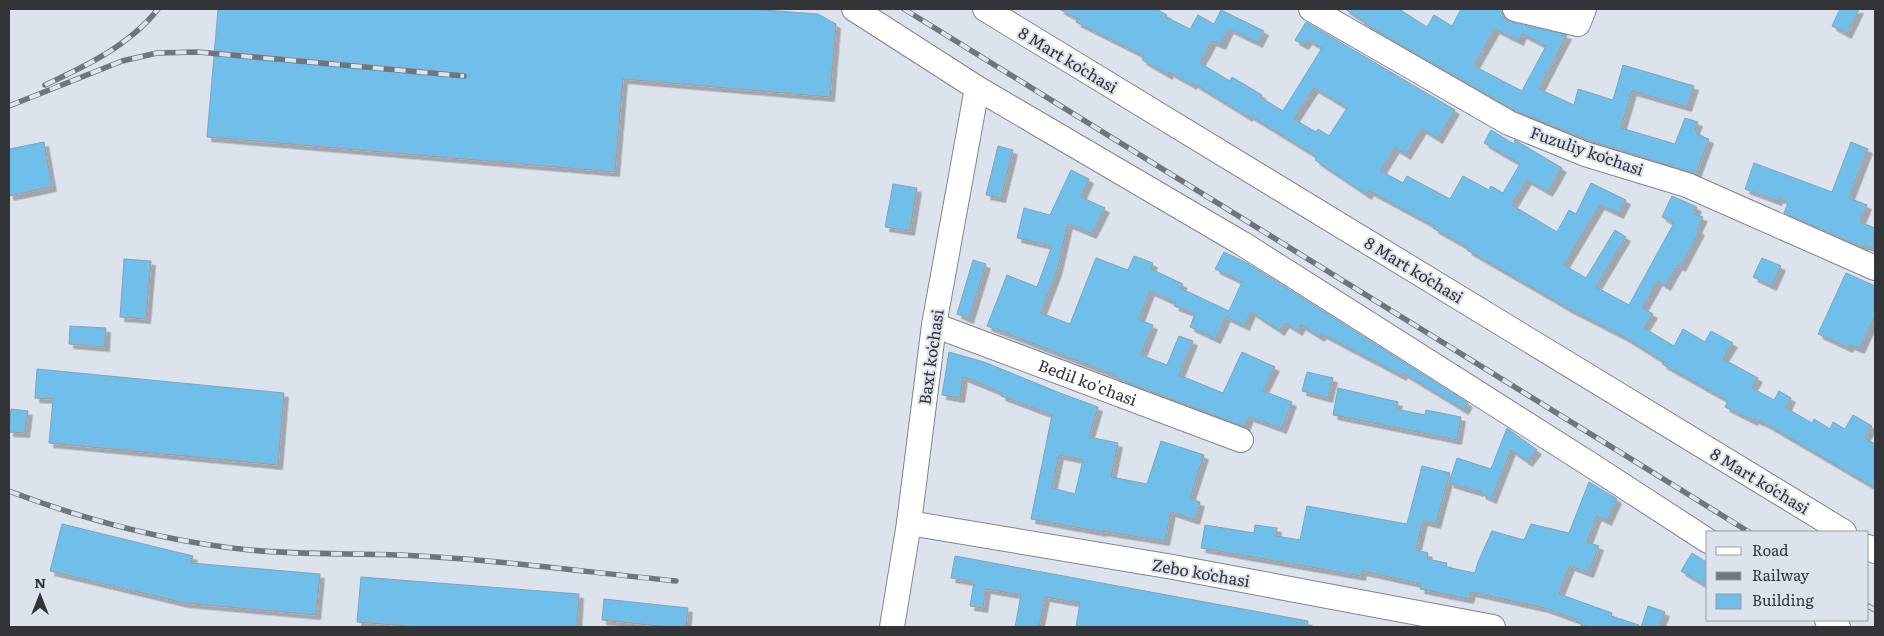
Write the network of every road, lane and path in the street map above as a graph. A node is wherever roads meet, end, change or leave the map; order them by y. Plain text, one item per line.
1 (854, 9) edge
2 (984, 9) edge
3 (1311, 9) edge
4 (1515, 9) edge
5 (1584, 9) edge
6 (977, 88) junction
7 (1875, 268) edge
8 (934, 325) junction
9 (1242, 440) dead end
10 (909, 523) junction
11 (1842, 531) edge
12 (1706, 540) edge
13 (892, 627) edge
14 (1493, 627) edge

1 - 6 street
2 - 11 street, 8 Mart koʻchasi
3 - 7 street, Fuzuliy koʻchasi
4 - 5 street
6 - 8 street, Baxt koʻchasi
6 - 12 street
8 - 9 street, Bedil ko'chasi
8 - 10 street, Baxt koʻchasi
10 - 13 street, Baxt koʻchasi
10 - 14 street, Zebo koʻchasi

